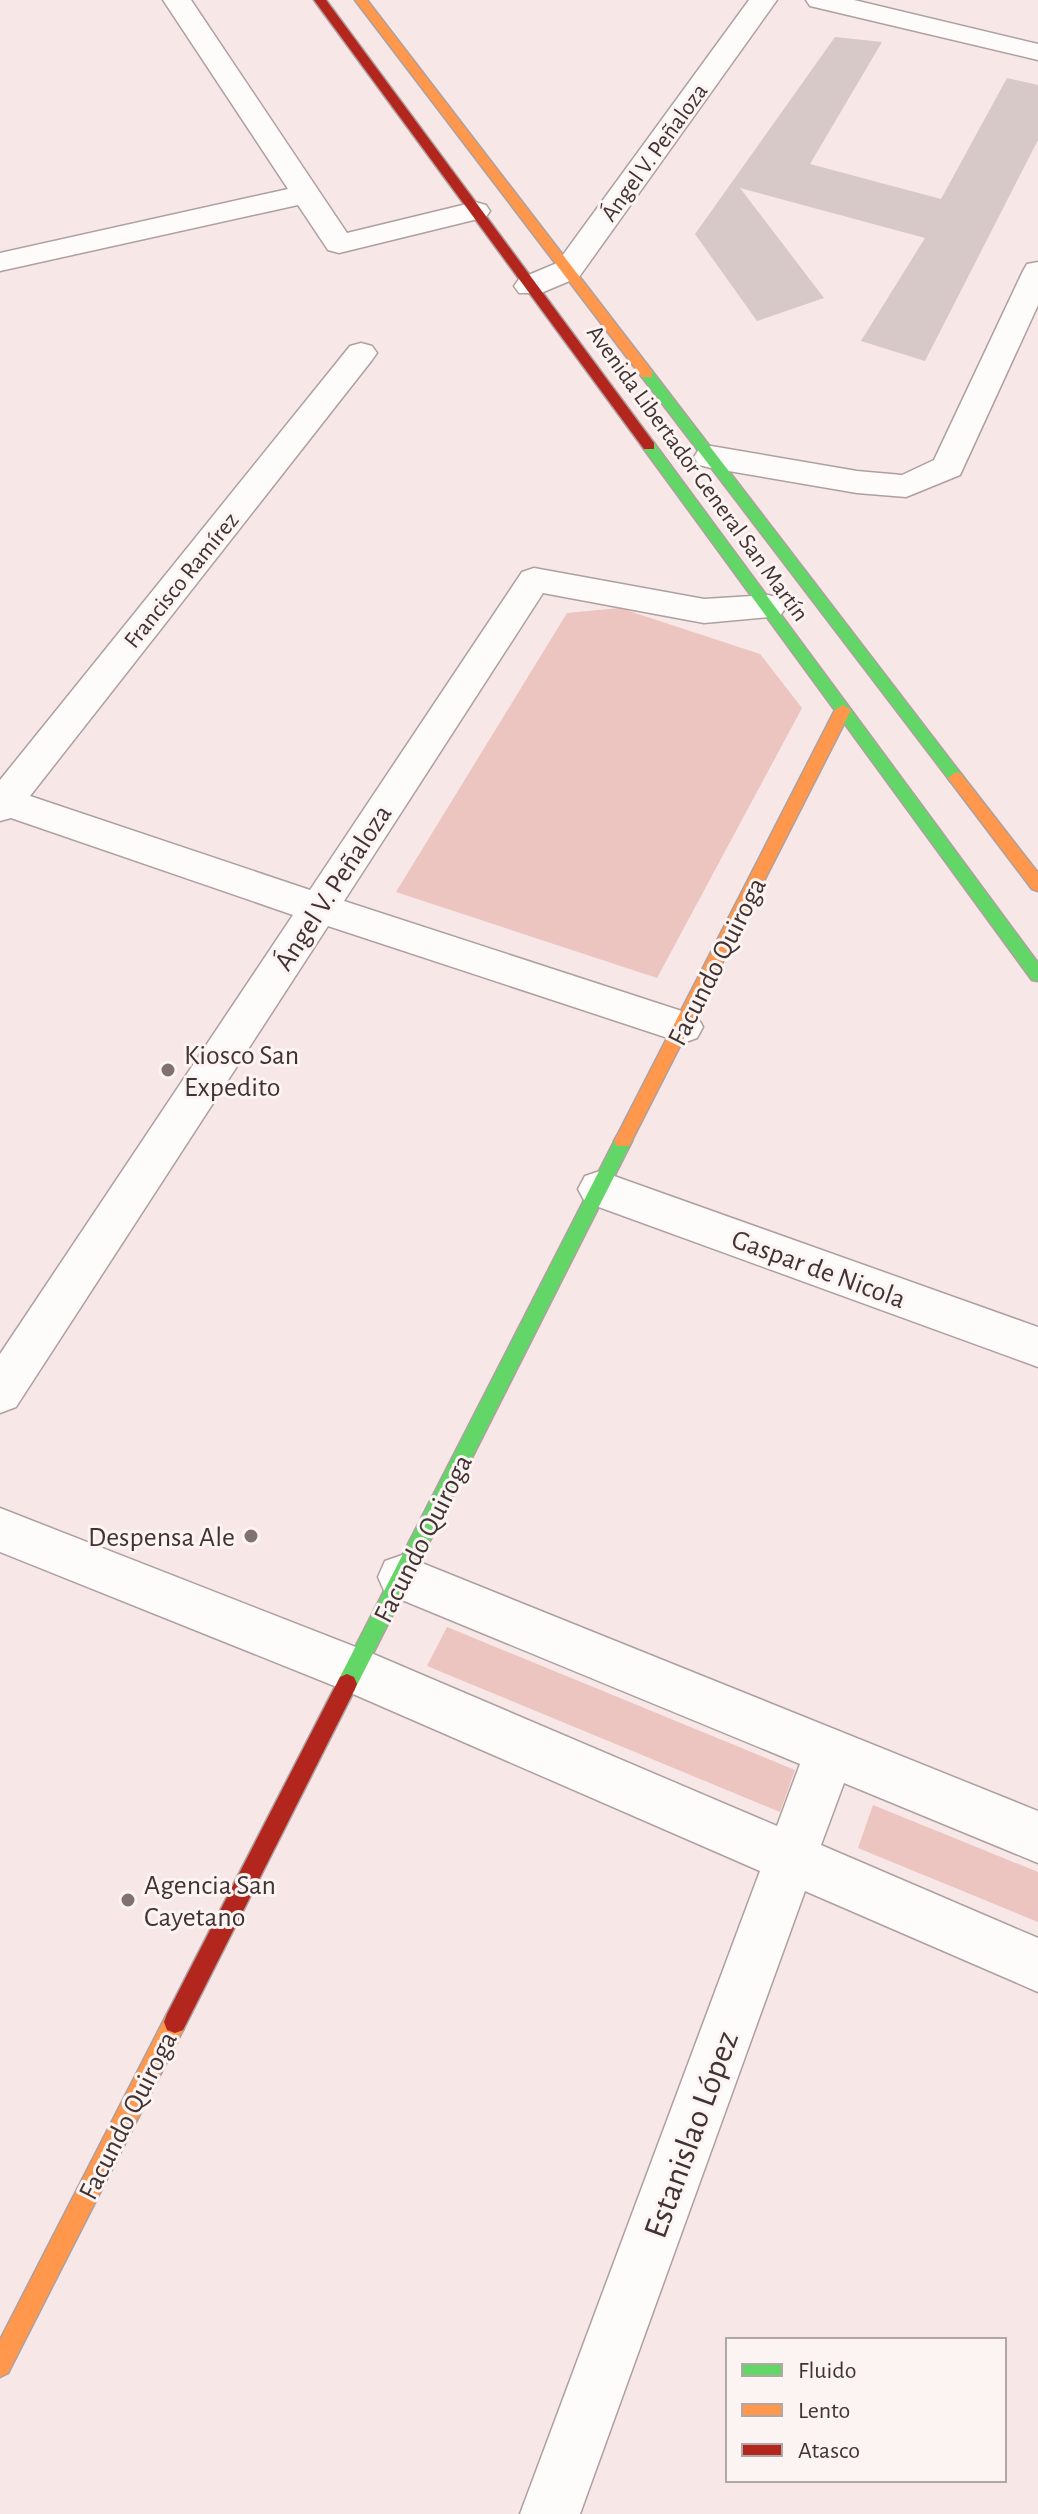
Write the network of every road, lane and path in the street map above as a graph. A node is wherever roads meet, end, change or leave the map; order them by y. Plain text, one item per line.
1 (177, 0) edge
2 (320, 0) edge
3 (361, 0) edge
4 (763, 0) edge
5 (820, 0) edge
6 (1038, 52) edge
7 (305, 194) junction
8 (475, 211) junction
9 (0, 262) edge
10 (568, 270) junction
11 (1038, 271) edge
12 (530, 286) junction
13 (361, 353) dead end
14 (711, 457) junction
15 (768, 607) junction
16 (843, 710) junction
17 (2, 804) edge
18 (1038, 885) edge
19 (318, 908) junction
20 (1038, 975) edge
21 (683, 1027) junction
22 (600, 1189) junction
23 (1038, 1347) edge
24 (0, 1393) edge
25 (0, 1530) edge
26 (402, 1577) junction
27 (354, 1670) junction
28 (829, 1754) junction
29 (1038, 1837) edge
30 (792, 1856) junction
31 (1038, 1965) edge
32 (0, 2365) edge
33 (550, 2514) edge

1 - 7 street
2 - 8 main road, Avenida Libertador General San Martín
3 - 10 main road, Avenida Libertador General San Martín
4 - 10 street, Ángel V. Peñaloza
5 - 6 street
7 - 8 street
7 - 9 street
8 - 12 main road, Avenida Libertador General San Martín
10 - 12 street
10 - 14 main road, Avenida Libertador General San Martín
11 - 14 street
12 - 15 main road, Avenida Libertador General San Martín
13 - 17 street, Francisco Ramírez
14 - 18 main road, Avenida Libertador General San Martín
15 - 16 main road, Avenida Libertador General San Martín
15 - 19 street, Ángel V. Peñaloza
16 - 20 main road, Avenida Libertador General San Martín
16 - 21 main road, Facundo Quiroga
17 - 19 street
19 - 21 street
19 - 24 street, Ángel V. Peñaloza
21 - 22 main road, Facundo Quiroga
22 - 23 street, Gaspar de Nicola
22 - 26 main road, Facundo Quiroga
25 - 27 street
26 - 27 main road, Facundo Quiroga
26 - 28 street
27 - 30 street
27 - 32 main road, Facundo Quiroga
28 - 29 street
28 - 30 street, Estanislao López
30 - 31 street
30 - 33 street, Estanislao López

